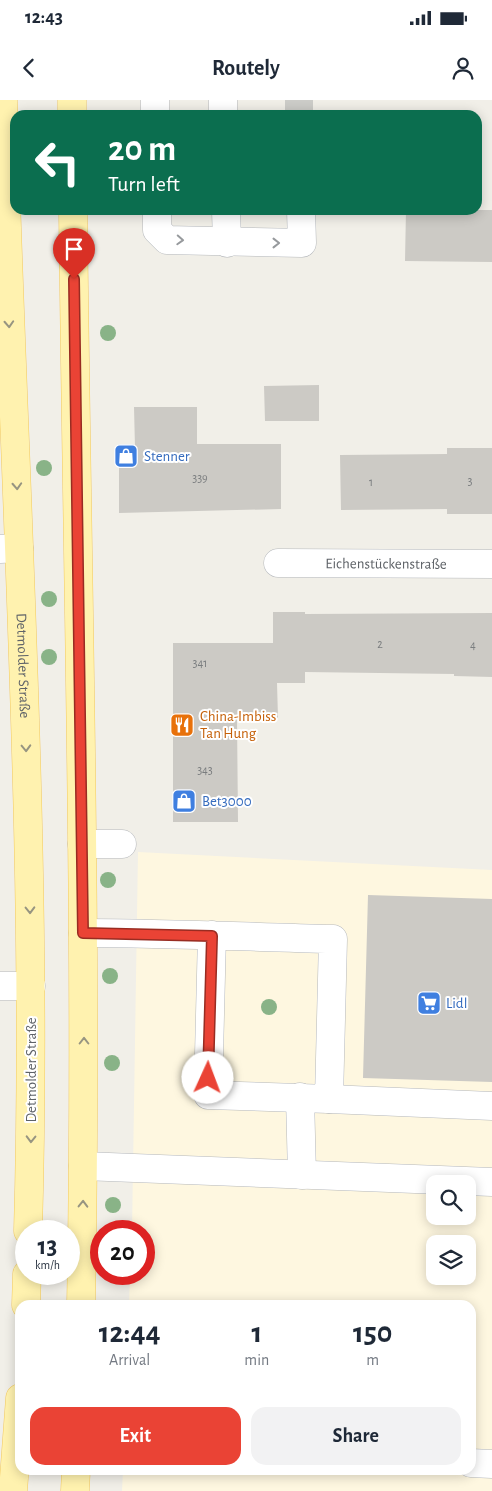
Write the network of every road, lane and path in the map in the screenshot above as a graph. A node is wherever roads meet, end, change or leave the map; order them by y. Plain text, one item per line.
1 (3, 100) edge
2 (73, 215) edge
3 (157, 215) edge
4 (226, 215) edge
5 (301, 215) edge
6 (227, 243) junction
7 (4, 281) edge
8 (10, 548) edge
9 (278, 563) dead end
10 (492, 564) edge
11 (82, 844) junction
12 (122, 844) dead end
13 (83, 933) junction
14 (212, 936) junction
15 (0, 986) edge
16 (31, 986) junction
17 (300, 1098) junction
18 (329, 1099) junction
19 (492, 1106) edge
20 (83, 1166) junction
21 (302, 1175) junction
22 (492, 1182) edge
23 (28, 1220) edge
24 (27, 1285) edge
25 (26, 1300) edge
26 (81, 1300) edge
27 (476, 1463) edge
28 (15, 1464) edge
29 (492, 1464) edge
30 (76, 1475) edge
31 (13, 1491) edge
32 (75, 1491) edge

1 - 7 main road, Detmolder Straße
2 - 11 main road
3 -> 6 street
4 - 6 street
6 -> 5 street
7 -> 8 main road, Detmolder Straße
8 -> 16 main road, Detmolder Straße
9 - 10 street, Eichenstückenstraße
11 - 12 street
11 - 13 main road
13 - 14 street
20 -> 13 main road
14 - 17 street
14 - 18 street
15 - 16 street
16 -> 23 main road, Detmolder Straße
17 - 18 street
17 - 21 street
18 - 19 street
20 - 21 street
26 -> 20 main road
21 - 22 street
24 - 25 main road
27 - 29 street
28 - 31 main road
30 - 32 main road

